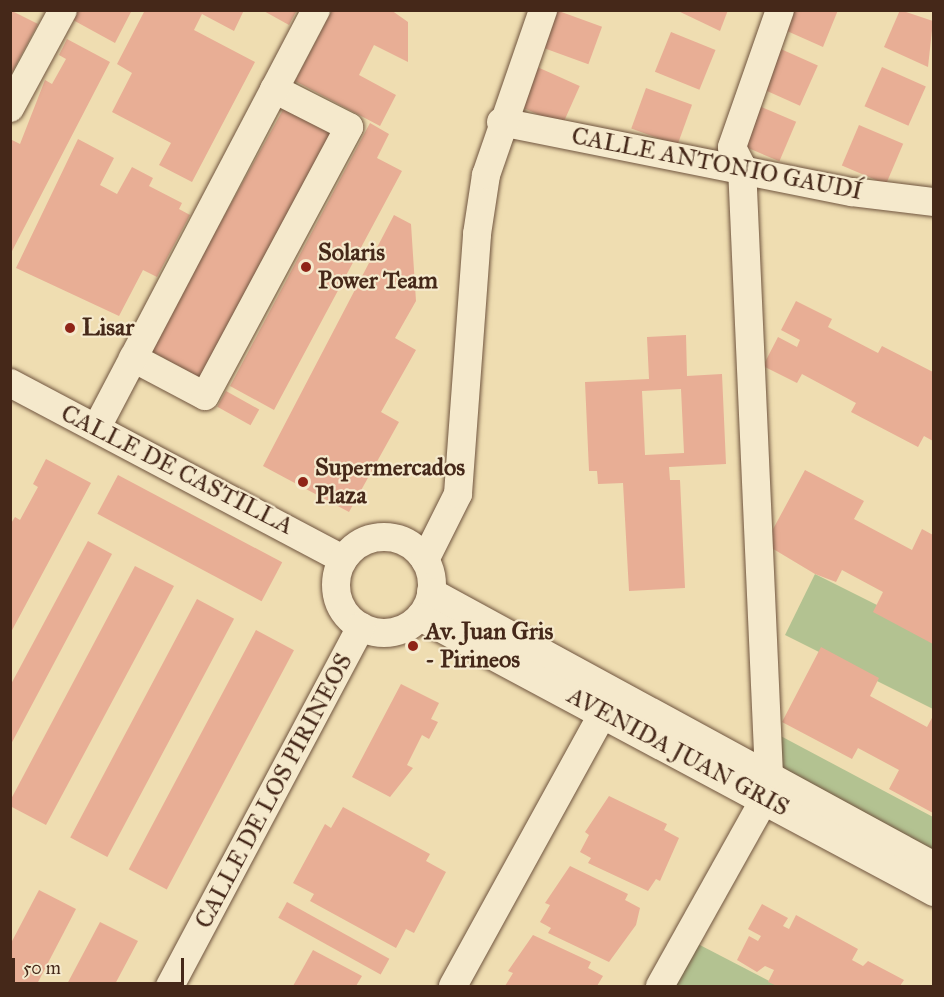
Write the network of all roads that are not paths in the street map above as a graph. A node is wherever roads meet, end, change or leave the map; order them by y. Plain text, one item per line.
1 (63, 10) edge
2 (316, 10) edge
3 (543, 10) edge
4 (780, 10) edge
5 (274, 89) junction
6 (10, 108) edge
7 (501, 122) junction
8 (742, 166) junction
9 (931, 196) edge
10 (133, 358) junction
11 (10, 383) edge
12 (97, 427) junction
13 (343, 559) junction
14 (425, 560) junction
15 (425, 605) junction
16 (361, 627) junction
17 (603, 712) junction
18 (767, 787) junction
19 (933, 866) edge
20 (933, 892) edge
21 (170, 987) edge
22 (453, 987) edge
23 (660, 987) edge

1 - 6 street
2 - 5 street
3 - 7 street
4 - 8 street
5 - 10 street
5 - 10 street
7 - 8 street, CALLE ANTONIO GAUDÍ
7 - 14 street
8 - 9 street, CALLE ANTONIO GAUDÍ
8 - 18 street
10 - 12 street
11 - 12 street, CALLE DE CASTILLA
12 - 13 street, CALLE DE CASTILLA
13 - 14 street
13 - 16 street
14 - 15 street
15 - 16 street
15 - 17 street, AVENIDA JUAN GRIS
15 - 18 street, AVENIDA JUAN GRIS
16 - 21 street, CALLE DE LOS PIRINEOS
17 - 18 street, AVENIDA JUAN GRIS
17 - 22 street
18 - 19 street, AVENIDA JUAN GRIS
18 - 20 street, AVENIDA JUAN GRIS
18 - 23 street

